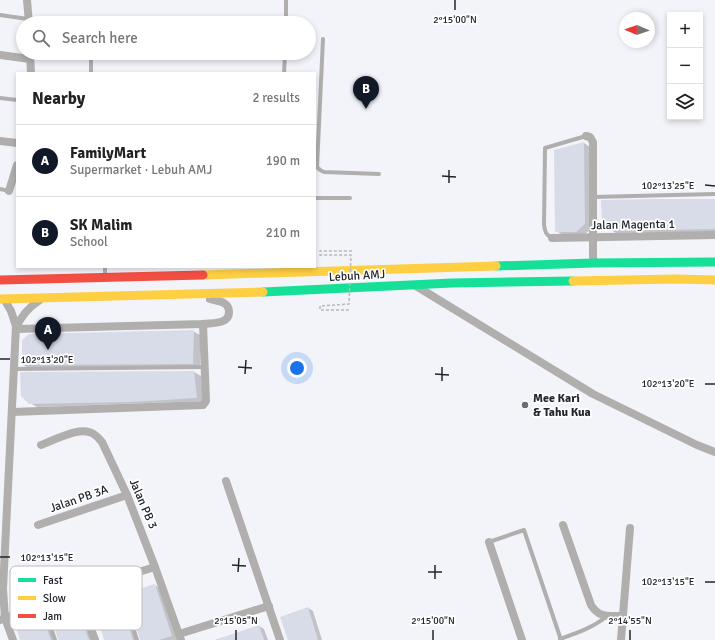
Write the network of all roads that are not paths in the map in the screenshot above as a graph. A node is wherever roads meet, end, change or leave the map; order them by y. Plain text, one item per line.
1 (28, 0) edge
2 (286, 0) edge
3 (0, 15) edge
4 (28, 16) edge
5 (286, 16) edge
6 (16, 18) edge
7 (323, 39) dead end
8 (0, 55) edge
9 (16, 56) edge
10 (30, 60) edge
11 (91, 60) edge
12 (285, 60) edge
13 (31, 72) edge
14 (91, 72) edge
15 (284, 72) edge
16 (0, 98) edge
17 (16, 100) edge
18 (586, 136) joint
19 (0, 141) edge
20 (16, 143) edge
21 (16, 168) edge
22 (379, 174) dead end
23 (0, 189) edge
24 (9, 190) joint
25 (715, 194) edge
26 (593, 197) junction
27 (316, 198) edge
28 (350, 198) dead end
29 (715, 235) edge
30 (552, 238) joint
31 (593, 238) junction
32 (715, 262) edge
33 (593, 263) junction
34 (105, 268) edge
35 (308, 270) edge
36 (218, 271) edge
37 (105, 278) junction
38 (0, 280) edge
39 (715, 280) edge
40 (413, 285) junction
41 (202, 294) junction
42 (43, 298) junction
43 (2, 299) edge
44 (203, 324) junction
45 (16, 329) junction
46 (205, 367) junction
47 (14, 369) junction
48 (12, 412) junction
49 (41, 445) dead end
50 (715, 452) edge
51 (226, 481) dead end
52 (127, 495) junction
53 (38, 525) dead end
54 (563, 525) dead end
55 (630, 528) dead end
56 (489, 542) joint
57 (155, 567) junction
58 (142, 571) edge
59 (269, 606) junction
60 (622, 616) junction
61 (607, 617) junction
62 (3, 619) edge
63 (52, 630) edge
64 (91, 630) edge
65 (134, 630) edge
66 (180, 637) edge
67 (561, 639) edge
68 (13, 640) edge
69 (55, 640) edge
70 (95, 640) edge
71 (137, 640) edge
72 (280, 640) edge
73 (522, 640) edge
74 (620, 640) edge

1 - 4 street
2 - 5 lane
3 - 6 lane
7 - 22 lane
8 - 9 street
10 - 13 street
11 - 14 lane
12 - 15 lane
16 - 17 lane
18 - 26 street
18 - 30 lane
19 - 20 street
21 - 24 street
23 - 24 lane
25 - 26 lane
26 - 31 street
27 - 28 lane
29 - 31 street, Jalan Magenta 1
30 - 31 street, Jalan Magenta 1
31 - 33 street
32 - 33 highway, Lebuh AMJ
33 - 35 highway, Lebuh AMJ
34 - 37 lane
35 - 36 highway, Lebuh AMJ
36 - 37 highway, Lebuh AMJ
37 - 38 highway, Lebuh AMJ
39 - 40 highway, Lebuh AMJ
40 - 41 highway, Lebuh AMJ
40 - 50 street
41 - 42 highway, Lebuh AMJ
41 - 44 street
42 - 43 highway, Lebuh AMJ
42 - 45 street
43 - 45 street
44 - 45 street
44 - 46 street
45 - 47 street
46 - 47 lane
46 - 48 street
47 - 48 street
48 - 62 street
49 - 52 street, Jalan PB 3
51 - 59 street
52 - 53 street, Jalan PB 3A
52 - 57 street, Jalan PB 3
54 - 61 street
55 - 60 street
56 - 67 lane
56 - 73 street
57 - 58 street
57 - 66 street, Jalan PB 3
59 - 66 street
59 - 72 street
60 - 61 street
60 - 74 street
61 - 67 lane
62 - 68 street
63 - 69 lane
64 - 70 street
65 - 71 lane

